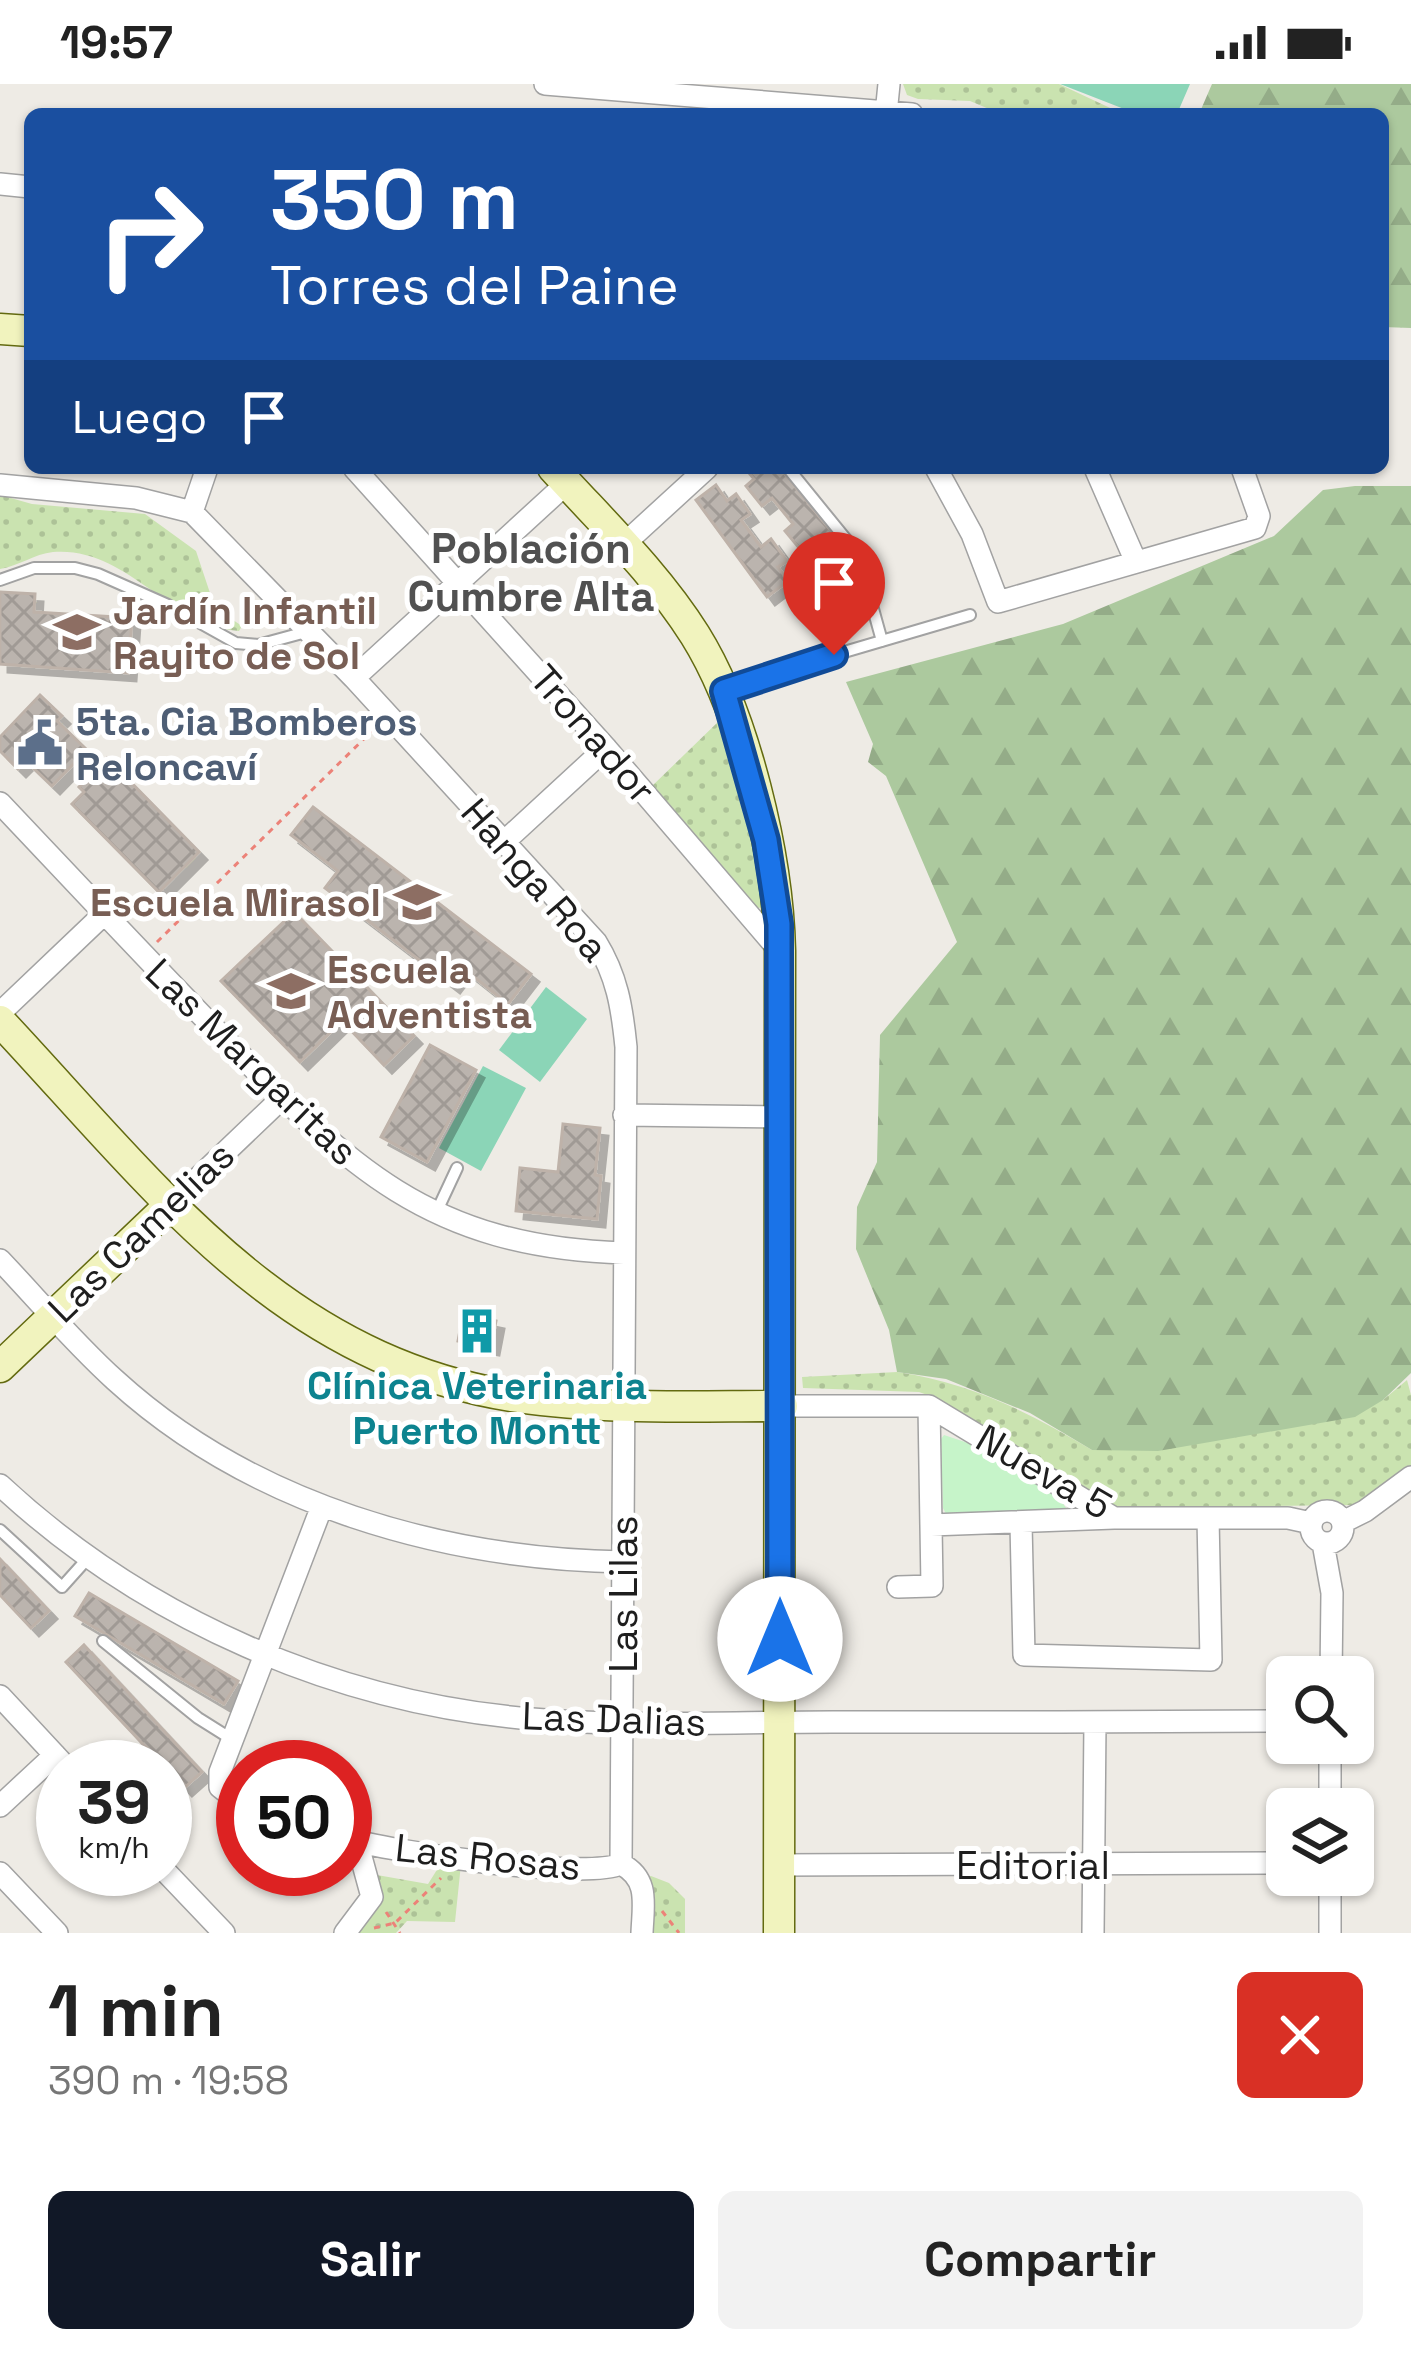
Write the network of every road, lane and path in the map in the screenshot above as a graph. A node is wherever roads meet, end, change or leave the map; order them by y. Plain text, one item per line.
1 (545, 84) edge
2 (605, 87) edge
3 (744, 93) edge
4 (856, 108) edge
5 (205, 474) edge
6 (359, 474) edge
7 (700, 474) edge
8 (793, 474) edge
9 (938, 474) edge
10 (1098, 474) edge
11 (1244, 474) edge
12 (560, 476) edge
13 (0, 485) edge
14 (192, 512) junction
15 (624, 544) junction
16 (1136, 562) junction
17 (0, 580) edge
18 (458, 582) junction
19 (970, 616) dead end
20 (308, 632) junction
21 (882, 641) junction
22 (834, 655) joint
23 (353, 678) junction
24 (724, 691) junction
25 (387, 716) junction
26 (606, 748) junction
27 (0, 803) edge
28 (505, 842) junction
29 (105, 913) junction
30 (780, 951) junction
31 (143, 956) junction
32 (0, 1017) edge
33 (282, 1098) junction
34 (625, 1115) junction
35 (780, 1117) junction
36 (457, 1168) dead end
37 (171, 1204) junction
38 (436, 1213) junction
39 (624, 1253) junction
40 (0, 1260) edge
41 (52, 1316) junction
42 (0, 1367) edge
43 (622, 1404) junction
44 (782, 1406) junction
45 (929, 1406) junction
46 (1411, 1477) edge
47 (0, 1486) edge
48 (322, 1506) junction
49 (1114, 1518) junction
50 (1208, 1518) junction
51 (1343, 1522) junction
52 (1311, 1523) junction
53 (1021, 1524) junction
54 (931, 1525) junction
55 (0, 1530) edge
56 (1323, 1543) junction
57 (88, 1557) junction
58 (624, 1562) junction
59 (898, 1587) dead end
60 (103, 1641) dead end
61 (265, 1654) junction
62 (1331, 1656) edge
63 (0, 1696) edge
64 (1266, 1721) edge
65 (623, 1722) junction
66 (780, 1722) junction
67 (1095, 1722) junction
68 (41, 1740) edge
69 (232, 1740) joint
70 (36, 1779) edge
71 (0, 1806) edge
72 (372, 1844) edge
73 (458, 1858) junction
74 (621, 1860) junction
75 (1266, 1863) edge
76 (779, 1865) junction
77 (1094, 1865) junction
78 (0, 1873) edge
79 (372, 1894) edge
80 (189, 1896) edge
81 (1330, 1896) edge
82 (395, 1923) junction
83 (375, 1928) dead end
84 (57, 1933) edge
85 (224, 1933) edge
86 (345, 1933) edge
87 (400, 1933) edge
88 (642, 1933) edge
89 (779, 1933) edge
90 (1094, 1933) edge
91 (1330, 1933) edge

1 - 2 street
2 - 3 street
3 - 4 street
5 - 14 street
6 - 18 street, Tronador
7 - 15 street
8 - 21 lane
9 - 16 street
10 - 16 street
11 - 16 street
12 - 15 main road
12 - 18 street
13 - 14 street
14 - 20 street, Hanga Roa
15 - 24 main road
17 - 20 lane
18 - 23 street
18 - 26 street, Tronador
19 - 21 lane
20 - 23 street, Hanga Roa
21 - 22 lane
22 - 24 street
23 - 25 street, Hanga Roa
24 - 30 main road
25 - 28 street, Hanga Roa
25 - 31 path
26 - 28 street
26 - 30 street, Tronador
27 - 29 street, Las Margaritas
28 - 34 street, Hanga Roa
29 - 31 street, Las Margaritas
29 - 32 street
30 - 35 main road
31 - 33 street, Las Margaritas
32 - 37 main road
33 - 37 street, Las Camelias
33 - 38 street, Las Margaritas
34 - 35 street
34 - 39 street, Hanga Roa
35 - 44 main road
36 - 38 lane
37 - 41 main road, Las Camelias
37 - 43 main road
38 - 39 street, Las Margaritas
39 - 43 street, Hanga Roa
40 - 41 street
41 - 42 main road, Las Camelias
41 - 48 street
43 - 44 main road
43 - 58 street, Las Lilas
44 - 45 street, Nueva 5
44 - 66 main road
45 - 49 street, Nueva 5
45 - 54 street
46 - 51 street
47 - 57 street, Las Dalias
48 - 58 street
48 - 61 street
49 - 50 street, Nueva 5
49 - 53 street
50 - 52 street, Nueva 5
50 - 53 street
51 - 52 street
51 - 56 street
52 - 56 street
53 - 54 street
54 - 59 street
55 - 57 lane
56 - 62 street
57 - 61 street, Las Dalias
58 - 65 street, Las Lilas
60 - 69 lane
61 - 65 street, Las Dalias
61 - 69 street
63 - 68 street
64 - 67 street, Las Dalias
65 - 66 street, Las Dalias
65 - 74 street, Las Lilas
66 - 67 street, Las Dalias
66 - 76 main road
67 - 77 street
70 - 71 street
72 - 73 street, Las Rosas
73 - 74 street, Las Rosas
73 - 82 path
74 - 88 street
75 - 77 street, Editorial
76 - 77 street, Editorial
76 - 89 main road
77 - 90 street
78 - 84 street
79 - 86 street
80 - 85 street
81 - 91 street
82 - 83 path
82 - 87 path

